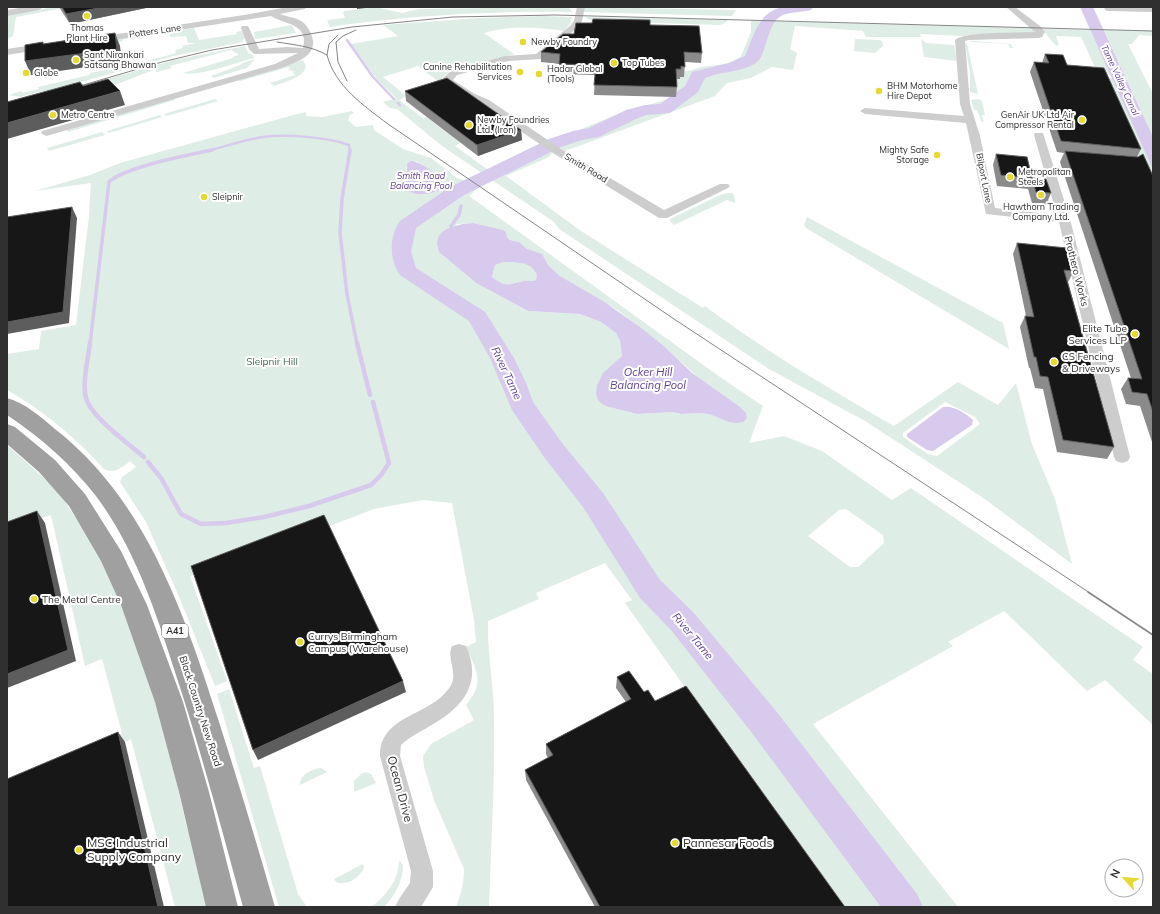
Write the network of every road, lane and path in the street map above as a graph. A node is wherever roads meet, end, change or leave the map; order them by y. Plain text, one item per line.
1 (39, 7) edge
2 (302, 7) edge
3 (581, 7) edge
4 (1010, 7) edge
5 (1108, 8) edge
6 (1153, 9) edge
7 (7, 13) edge
8 (273, 14) junction
9 (245, 28) dead end
10 (83, 41) edge
11 (60, 44) edge
12 (307, 51) junction
13 (7, 52) edge
14 (538, 57) junction
15 (520, 65) junction
16 (492, 73) dead end
17 (463, 81) dead end
18 (451, 82) junction
19 (865, 111) dead end
20 (970, 120) junction
21 (46, 132) dead end
22 (1039, 135) dead end
23 (724, 186) dead end
24 (1064, 219) junction
25 (7, 405) edge
26 (7, 432) edge
27 (1122, 457) dead end
28 (459, 652) dead end
29 (222, 907) edge
30 (259, 907) edge
31 (407, 907) edge

1 - 7 street
2 - 8 street, Potters Lane
3 - 14 street
4 - 20 street, Bilport Lane
5 - 6 street
8 - 10 street, Potters Lane
8 - 12 street
9 - 12 street
11 - 13 street
12 - 21 street
14 - 15 street
14 - 18 street
15 - 16 street
15 - 18 street
17 - 18 street
18 - 23 street, Smith Road
19 - 20 street
20 - 24 street, Bilport Lane
22 - 24 street, Prothero Works
24 - 27 street, Prothero Works
25 - 30 highway, Black Country New Road / A41
26 - 29 highway
28 - 31 street, Ocean Drive

